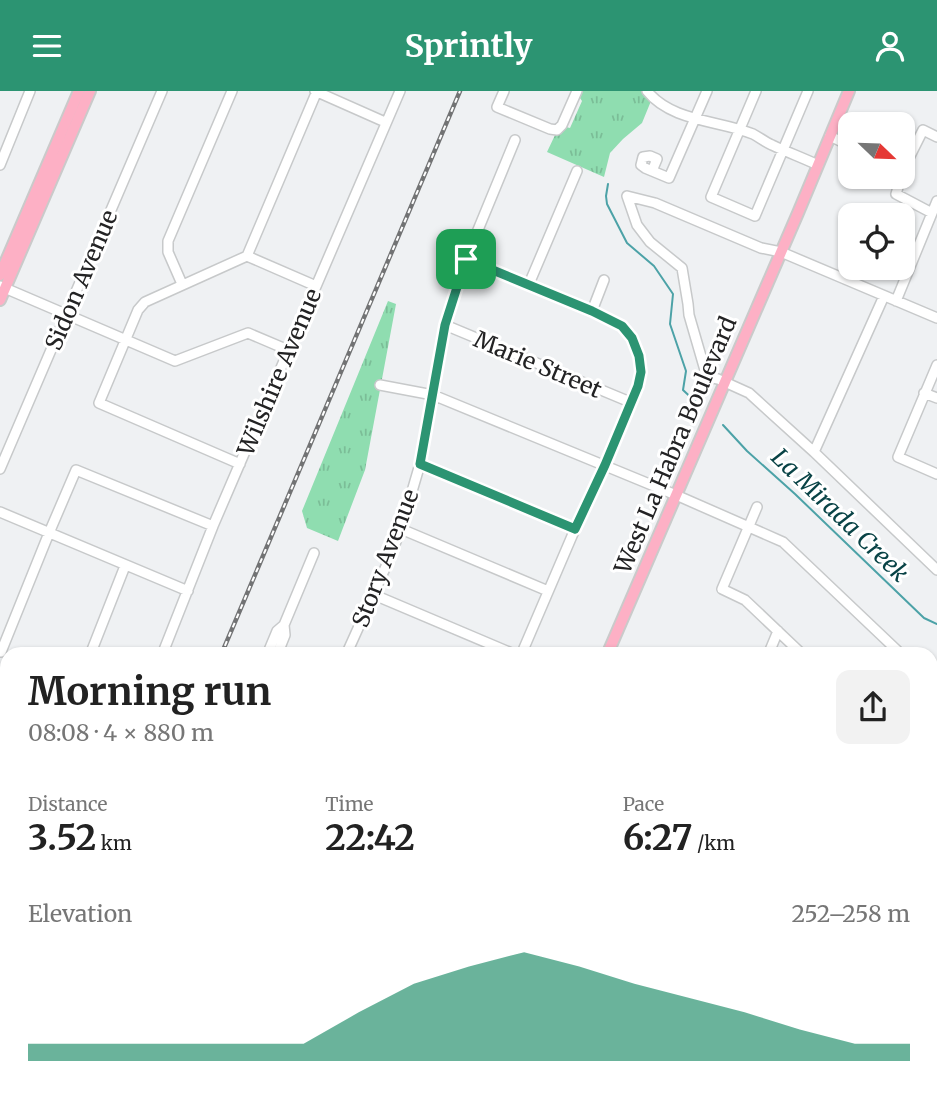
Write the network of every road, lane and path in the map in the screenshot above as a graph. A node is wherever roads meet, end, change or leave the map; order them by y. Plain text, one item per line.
1 (30, 91) edge
2 (162, 91) edge
3 (232, 91) edge
4 (316, 91) edge
5 (400, 91) edge
6 (504, 91) edge
7 (577, 91) edge
8 (647, 91) edge
9 (707, 91) edge
10 (756, 91) edge
11 (808, 91) edge
12 (849, 91) edge
13 (81, 93) edge
14 (695, 118) junction
15 (385, 122) junction
16 (739, 130) junction
17 (830, 137) junction
18 (937, 137) edge
19 (515, 141) dead end
20 (838, 141) edge
21 (915, 146) edge
22 (3, 149) edge
23 (783, 150) junction
24 (0, 165) edge
25 (818, 165) junction
26 (577, 171) dead end
27 (652, 171) dead end
28 (897, 189) edge
29 (937, 201) edge
30 (932, 213) junction
31 (781, 252) junction
32 (247, 256) junction
33 (466, 259) junction
34 (0, 275) edge
35 (604, 280) dead end
36 (182, 284) junction
37 (529, 284) junction
38 (316, 286) junction
39 (2, 287) edge
40 (884, 296) junction
41 (0, 300) edge
42 (896, 301) junction
43 (592, 311) junction
44 (66, 314) junction
45 (937, 318) edge
46 (445, 325) junction
47 (126, 340) junction
48 (288, 350) junction
49 (937, 365) edge
50 (724, 382) junction
51 (380, 385) dead end
52 (925, 393) junction
53 (433, 395) junction
54 (937, 398) edge
55 (630, 402) junction
56 (814, 452) junction
57 (240, 464) junction
58 (420, 464) junction
59 (605, 465) junction
60 (0, 469) edge
61 (937, 474) edge
62 (676, 495) junction
63 (757, 507) dead end
64 (0, 512) edge
65 (213, 526) junction
66 (749, 526) junction
67 (401, 529) junction
68 (575, 529) junction
69 (48, 533) junction
70 (314, 553) dead end
71 (125, 566) junction
72 (937, 570) edge
73 (188, 591) junction
74 (548, 591) junction
75 (372, 594) junction
76 (284, 625) junction
77 (778, 631) junction
78 (3, 647) edge
79 (93, 647) edge
80 (165, 647) edge
81 (270, 647) edge
82 (280, 647) edge
83 (349, 647) edge
84 (500, 647) edge
85 (523, 647) edge
86 (610, 647) edge
87 (771, 647) edge
88 (795, 647) edge
89 (894, 647) edge

1 - 22 street
2 - 44 street, Sidon Avenue
3 - 36 street
4 - 15 street
4 - 32 street
5 - 15 street, Wilshire Avenue
6 - 7 street
8 - 14 street
9 - 14 street
10 - 16 street
11 - 23 street
12 - 17 main road, West La Habra Boulevard
13 - 34 main road
13 - 39 main road
14 - 16 street
14 - 27 street
15 - 38 street, Wilshire Avenue
16 - 23 street
16 - 23 street
17 - 20 street
17 - 25 main road, West La Habra Boulevard
18 - 21 street
19 - 33 street, Story Avenue
22 - 24 street
23 - 25 street
25 - 31 main road, West La Habra Boulevard
26 - 37 street
28 - 30 street
29 - 30 street
30 - 42 street
31 - 40 street
31 - 50 main road, West La Habra Boulevard
31 - 50 street
32 - 36 street
32 - 38 street
33 - 37 street
33 - 46 street, Story Avenue
35 - 43 street
36 - 47 street
37 - 43 street
38 - 48 street, Wilshire Avenue
39 - 41 main road
39 - 44 street
40 - 42 street
40 - 56 street
42 - 45 street
43 - 55 street
44 - 47 street
44 - 60 street, Sidon Avenue
46 - 53 street, Story Avenue
46 - 55 street, Marie Street
47 - 48 street
47 - 57 street
48 - 57 street, Wilshire Avenue
49 - 52 street
50 - 56 street
50 - 62 main road, West La Habra Boulevard
51 - 53 street
52 - 54 street
52 - 61 street
53 - 58 street, Story Avenue
53 - 59 street
55 - 59 street
56 - 72 street
57 - 65 street, Wilshire Avenue
58 - 67 street, Story Avenue
58 - 68 street
59 - 62 street
59 - 68 street
62 - 66 street
62 - 86 main road, West La Habra Boulevard
63 - 66 street
64 - 69 street
65 - 69 street
65 - 73 street, Wilshire Avenue
66 - 77 street
66 - 89 street
67 - 74 street
67 - 75 street, Story Avenue
68 - 74 street
69 - 71 street
69 - 78 street
70 - 76 street
71 - 73 street
71 - 79 street
73 - 80 street, Wilshire Avenue
74 - 85 street
75 - 83 street, Story Avenue
75 - 84 street
76 - 81 street
76 - 82 street
77 - 87 street
77 - 88 street

